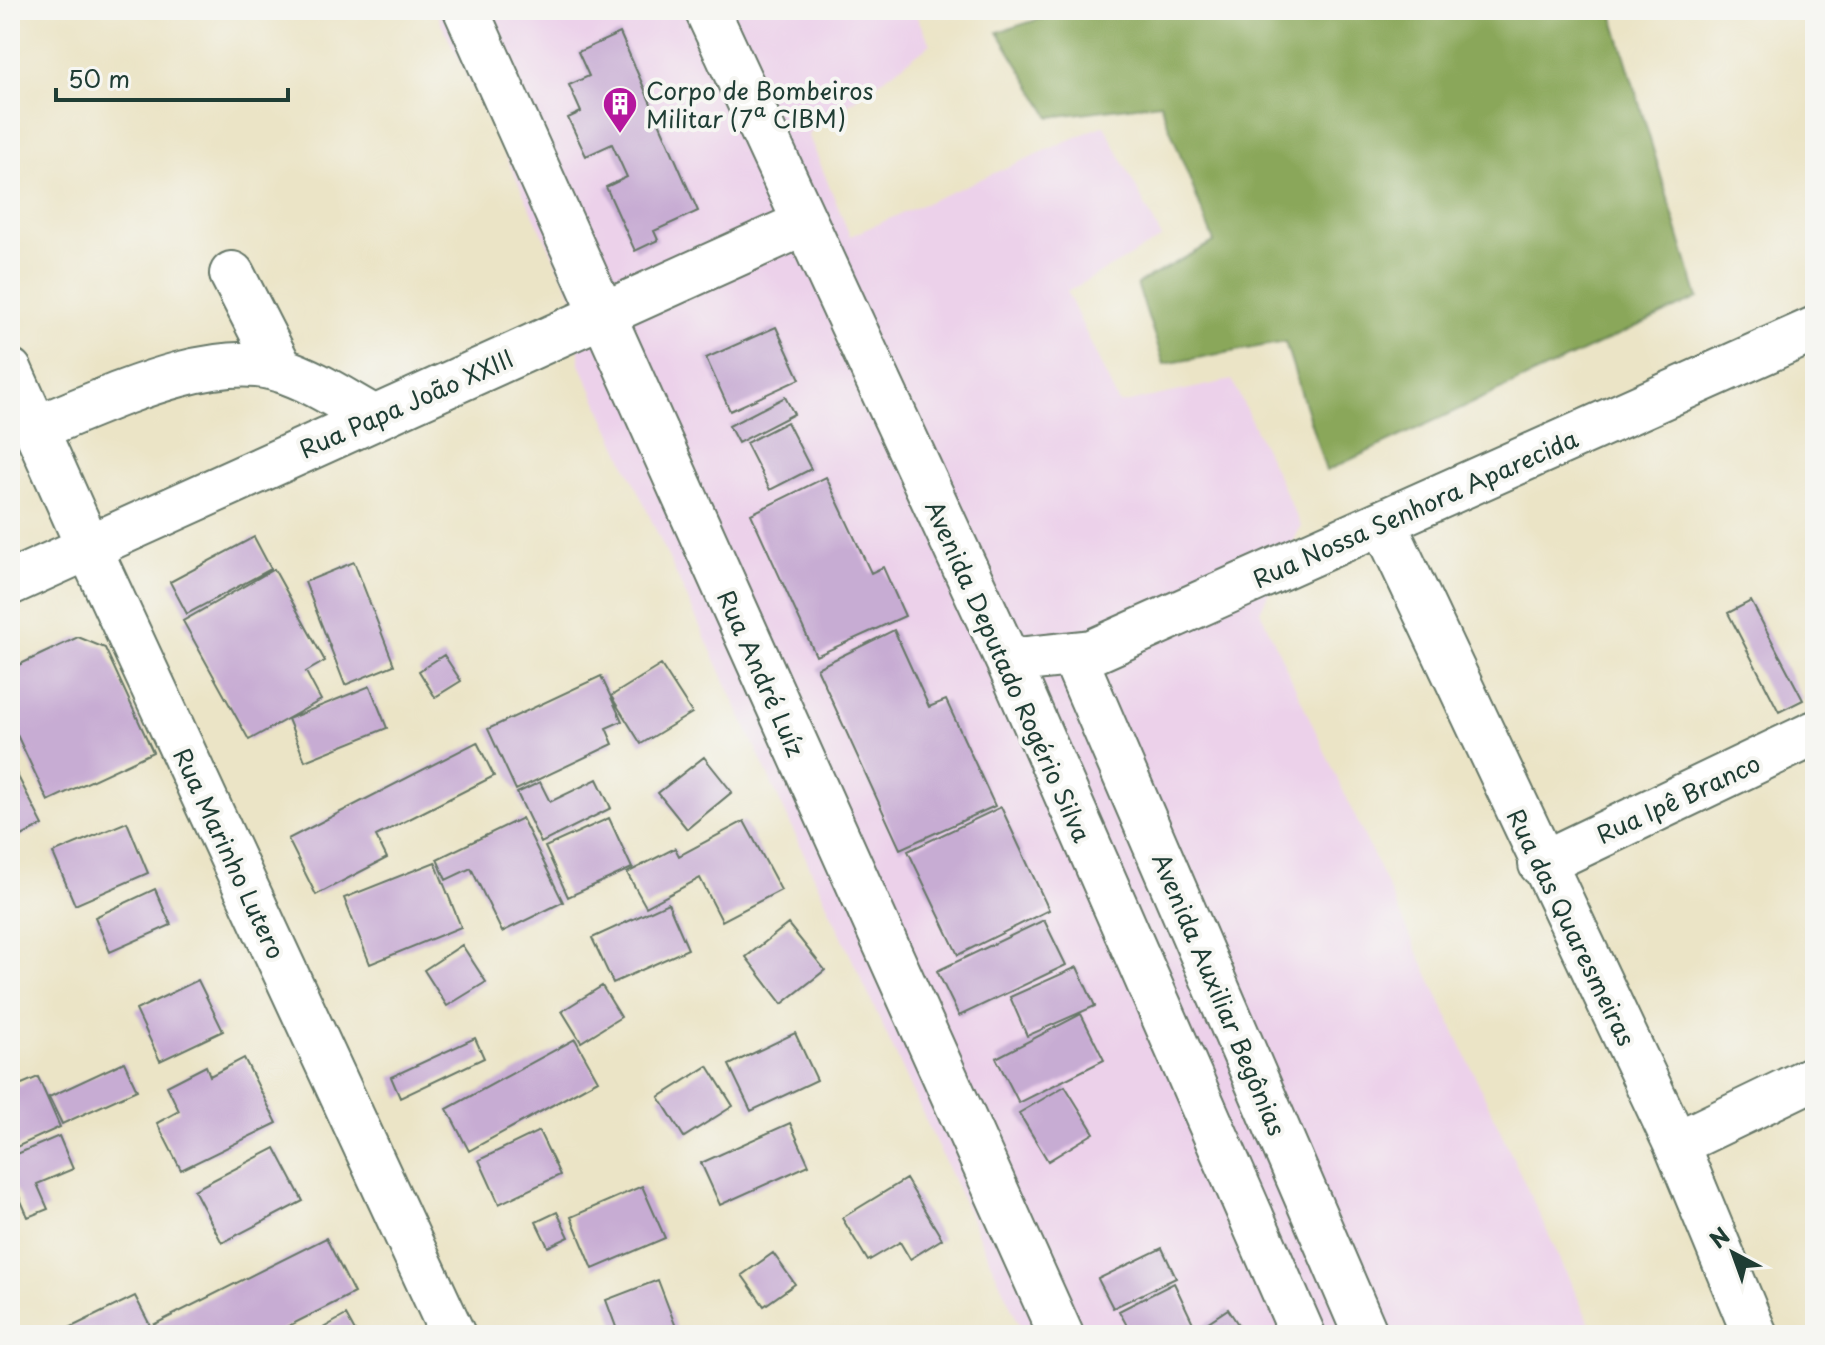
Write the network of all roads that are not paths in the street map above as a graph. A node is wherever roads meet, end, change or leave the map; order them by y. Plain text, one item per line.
1 (466, 10) edge
2 (707, 10) edge
3 (803, 224) junction
4 (232, 274) dead end
5 (600, 315) junction
6 (1815, 329) edge
7 (281, 370) junction
8 (10, 371) edge
9 (373, 417) junction
10 (36, 428) junction
11 (1383, 522) junction
12 (88, 546) junction
13 (10, 583) edge
14 (1073, 654) junction
15 (1008, 661) junction
16 (1815, 733) edge
17 (1541, 864) junction
18 (1815, 1077) edge
19 (1676, 1144) junction
20 (1315, 1216) junction
21 (1263, 1243) junction
22 (453, 1335) edge
23 (1061, 1335) edge
24 (1303, 1335) edge
25 (1366, 1335) edge
26 (1755, 1335) edge

1 - 5 street, Rua André Luíz
2 - 3 street, Avenida Deputado Rogério Silva
3 - 5 street, Rua Papa João XXIII
3 - 15 street, Avenida Deputado Rogério Silva
4 - 7 street
5 - 9 street, Rua Papa João XXIII
5 - 23 street, Rua André Luíz
6 - 11 street, Rua Nossa Senhora Aparecida
7 - 9 street
7 - 10 street
8 - 10 street, Rua Marinho Lutero
9 - 12 street, Rua Papa João XXIII
10 - 12 street, Rua Marinho Lutero
11 - 14 street, Rua Nossa Senhora Aparecida
11 - 17 street, Rua das Quaresmeiras
12 - 13 street, Rua Papa João XXIII
12 - 22 street, Rua Marinho Lutero
14 - 15 street, Rua Nossa Senhora Aparecida
14 - 20 street, Avenida Auxiliar Begônias
15 - 21 street, Avenida Deputado Rogério Silva
16 - 17 street, Rua Ipê Branco
17 - 19 street, Rua das Quaresmeiras
18 - 19 street
19 - 26 street, Rua das Quaresmeiras
20 - 21 street
20 - 25 street, Avenida Auxiliar Begônias
21 - 24 street, Avenida Deputado Rogério Silva

